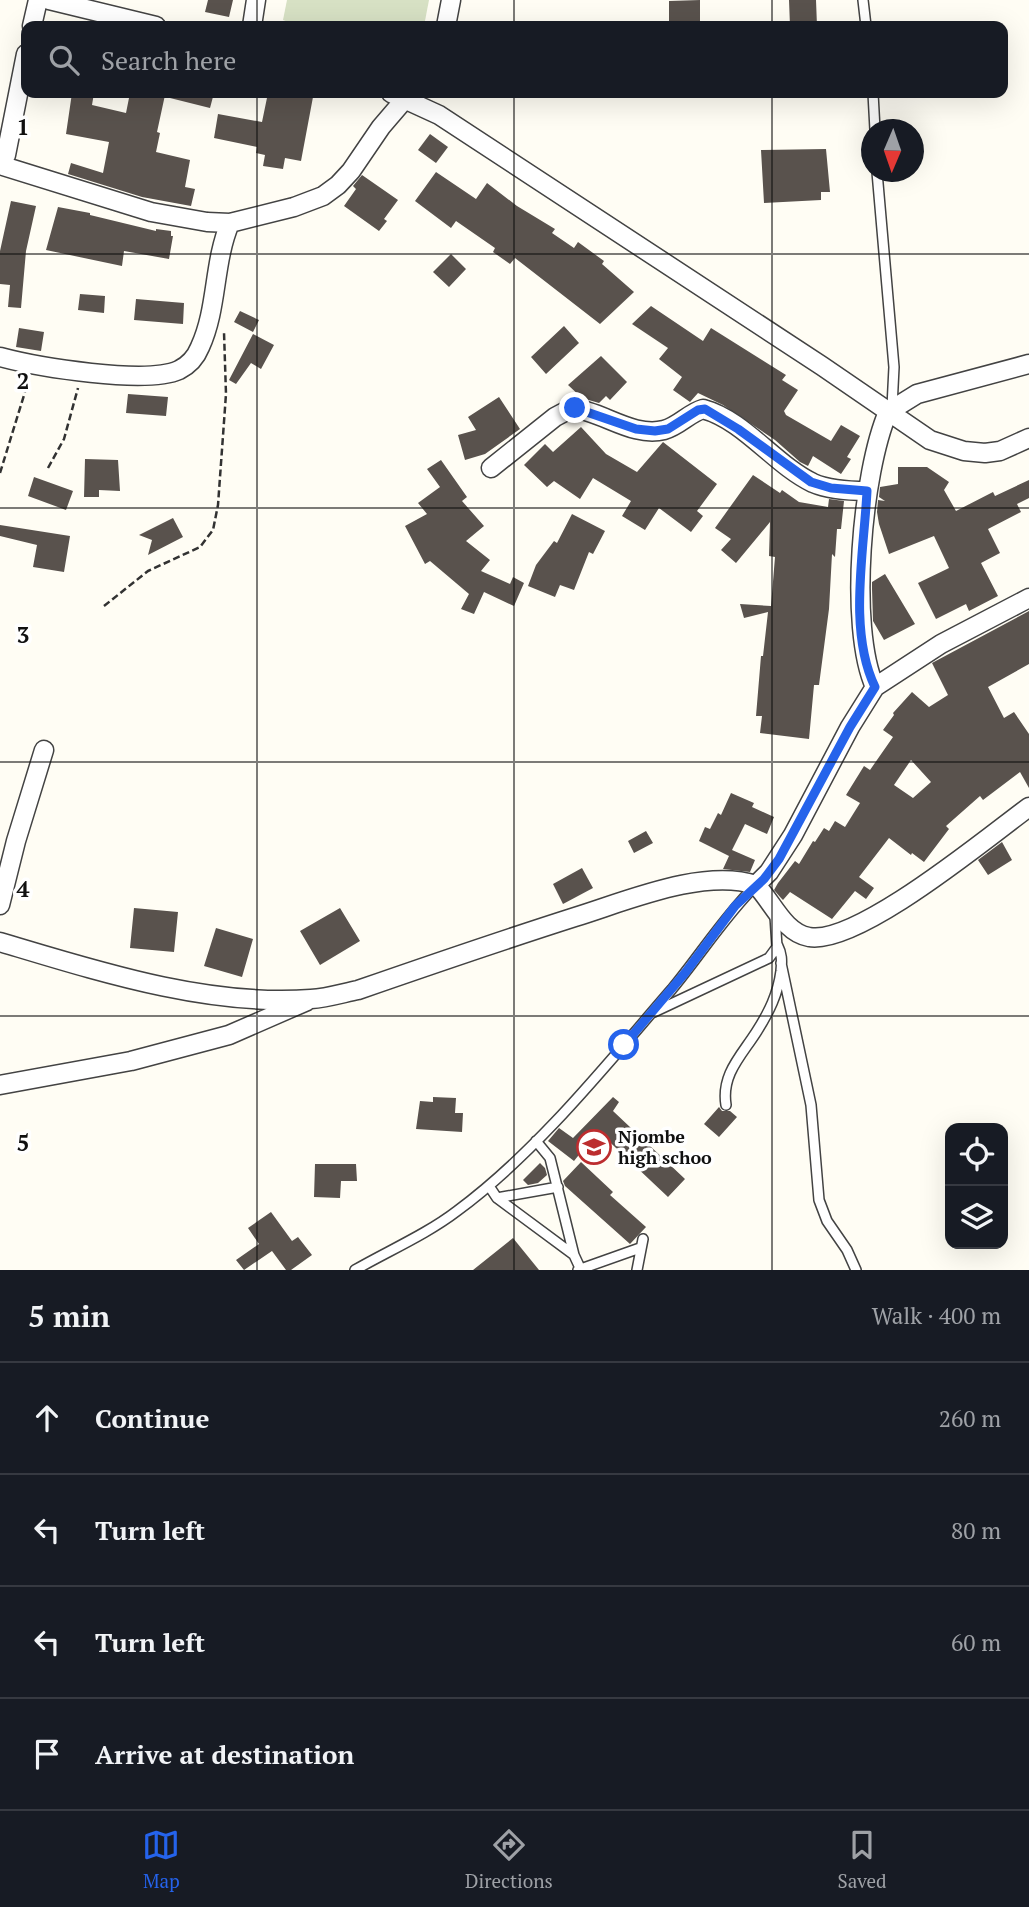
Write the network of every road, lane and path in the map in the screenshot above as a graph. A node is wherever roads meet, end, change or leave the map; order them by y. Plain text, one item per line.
1 (38, 0) edge
2 (49, 0) edge
3 (256, 0) edge
4 (451, 0) edge
5 (863, 0) edge
6 (33, 21) edge
7 (135, 21) edge
8 (253, 21) edge
9 (447, 21) edge
10 (865, 21) edge
11 (21, 79) edge
12 (397, 98) edge
13 (402, 98) edge
14 (433, 98) edge
15 (873, 98) edge
16 (429, 110) junction
17 (874, 119) edge
18 (0, 164) edge
19 (878, 182) edge
20 (230, 223) junction
21 (224, 327) dead end
22 (0, 358) edge
23 (1029, 364) edge
24 (33, 366) junction
25 (83, 372) junction
26 (890, 410) junction
27 (1029, 438) edge
28 (48, 468) dead end
29 (491, 468) dead end
30 (0, 473) edge
31 (867, 491) junction
32 (1029, 598) edge
33 (104, 606) dead end
34 (875, 687) junction
35 (44, 750) dead end
36 (1029, 807) edge
37 (756, 885) junction
38 (0, 905) edge
39 (775, 908) junction
40 (0, 942) edge
41 (777, 944) junction
42 (781, 963) junction
43 (310, 999) junction
44 (650, 1014) junction
45 (0, 1085) edge
46 (726, 1105) dead end
47 (536, 1141) junction
48 (489, 1186) junction
49 (558, 1187) junction
50 (497, 1198) junction
51 (574, 1255) junction
52 (580, 1269) edge
53 (355, 1270) edge
54 (637, 1270) edge
55 (856, 1270) edge

1 - 6 street
2 - 7 street
3 - 8 street
4 - 9 street
5 - 10 lane
11 - 18 street
12 - 20 street
13 - 16 street
14 - 16 street
15 - 17 lane
16 - 26 street
18 - 20 street
19 - 26 lane
20 - 25 street
21 - 33 path
22 - 24 street
23 - 26 street
24 - 25 street
24 - 30 path
25 - 28 path
26 - 27 street
26 - 31 street
29 - 31 street
31 - 34 street
32 - 34 street
34 - 37 street
35 - 38 street
36 - 39 street
37 - 39 street
37 - 43 street
37 - 44 lane
39 - 41 lane
40 - 43 street
41 - 42 lane
41 - 44 lane
42 - 46 lane
42 - 55 lane
43 - 45 street
44 - 47 lane
47 - 48 lane
47 - 49 lane
48 - 50 lane
48 - 53 lane
49 - 50 lane
49 - 51 lane
50 - 51 lane
51 - 52 lane
52 - 54 lane

